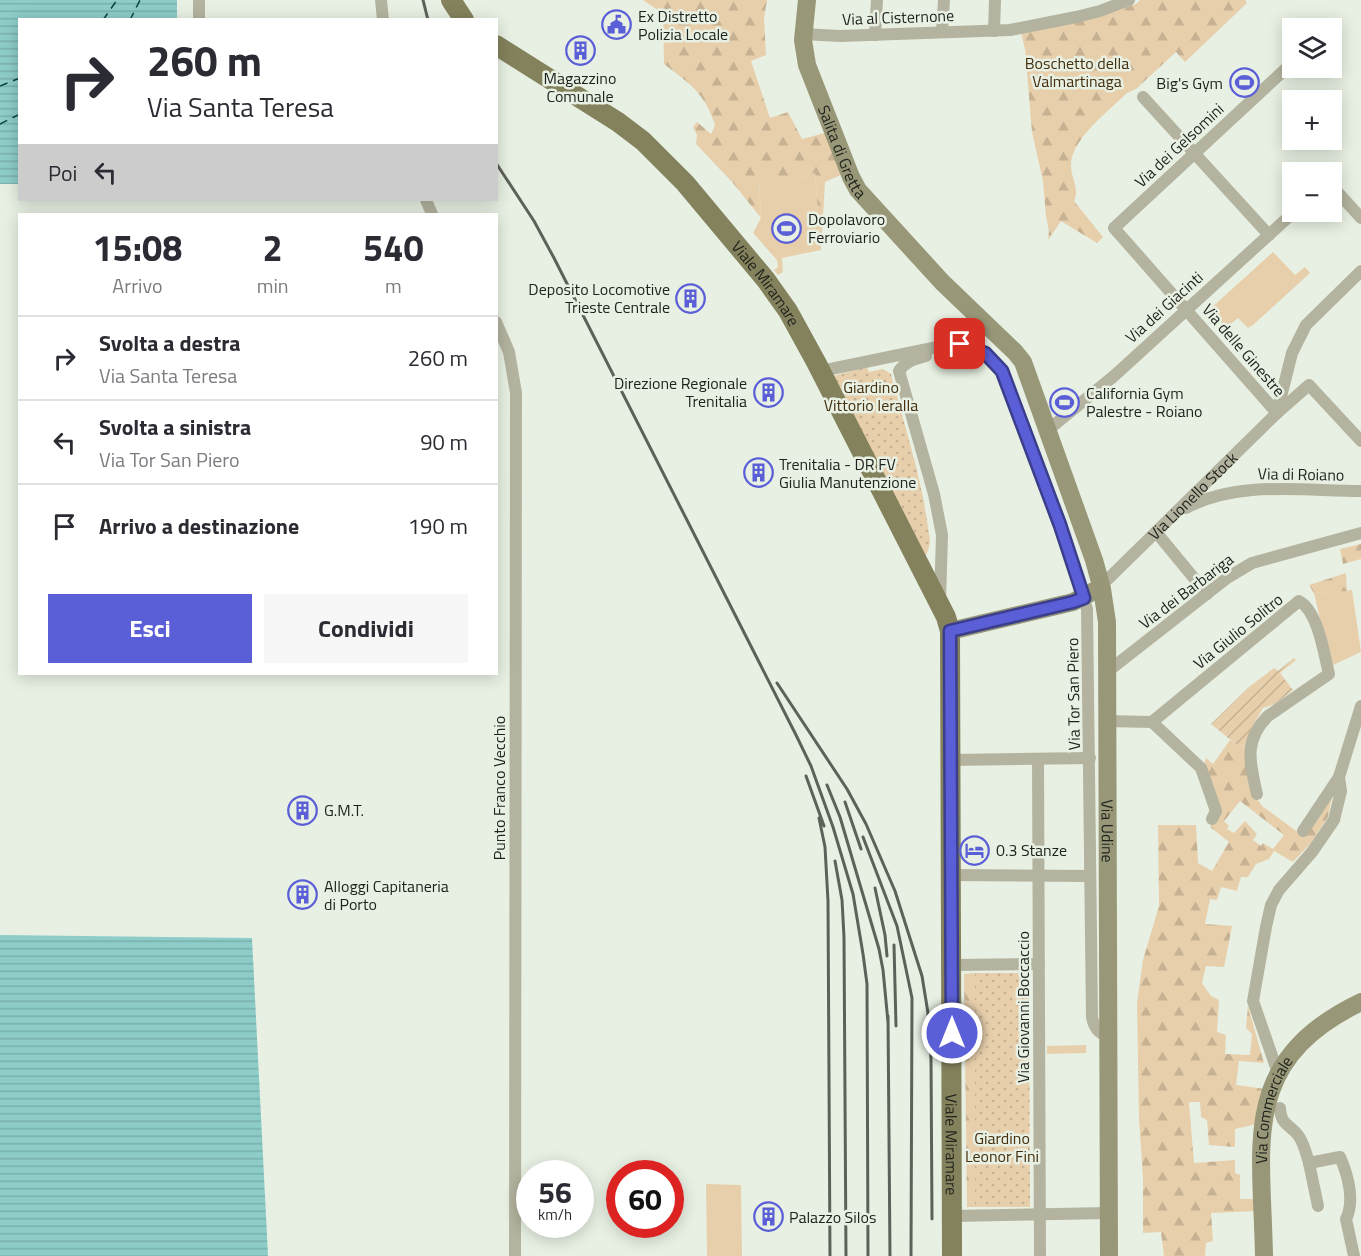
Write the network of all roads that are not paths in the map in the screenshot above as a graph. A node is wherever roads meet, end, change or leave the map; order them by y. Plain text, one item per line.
1 (199, 0) edge
2 (381, 0) edge
3 (450, 0) edge
4 (807, 0) edge
5 (877, 0) edge
6 (944, 0) edge
7 (995, 0) edge
8 (1129, 0) edge
9 (199, 18) edge
10 (383, 18) edge
11 (463, 18) edge
12 (994, 31) junction
13 (942, 32) junction
14 (804, 34) junction
15 (875, 35) junction
16 (498, 46) edge
17 (1282, 72) edge
18 (1143, 97) dead end
19 (1194, 153) junction
20 (1342, 197) edge
21 (1361, 218) edge
22 (1283, 222) edge
23 (1114, 228) joint
24 (1269, 235) junction
25 (1361, 271) edge
26 (1187, 310) junction
27 (498, 327) edge
28 (946, 345) junction
29 (821, 371) junction
30 (1277, 413) junction
31 (1046, 426) junction
32 (1027, 438) junction
33 (1361, 441) edge
34 (1361, 491) edge
35 (1174, 514) junction
36 (1156, 532) junction
37 (1361, 534) edge
38 (1095, 590) junction
39 (1208, 594) junction
40 (940, 602) junction
41 (950, 631) junction
42 (1107, 672) junction
43 (1361, 706) edge
44 (1107, 721) junction
45 (1152, 722) junction
46 (1090, 758) junction
47 (1038, 759) junction
48 (950, 760) junction
49 (1339, 777) junction
50 (1257, 794) dead end
51 (1212, 819) dead end
52 (1303, 831) dead end
53 (951, 875) junction
54 (1039, 876) junction
55 (1090, 876) junction
56 (1039, 964) junction
57 (951, 965) junction
58 (1361, 1002) edge
59 (1109, 1037) junction
60 (1276, 1083) junction
61 (1280, 1108) dead end
62 (1308, 1163) junction
63 (1318, 1206) dead end
64 (1109, 1213) junction
65 (1040, 1215) junction
66 (952, 1216) junction
67 (514, 1256) edge
68 (952, 1256) edge
69 (1040, 1256) edge
70 (1109, 1256) edge
71 (1264, 1256) edge
72 (1354, 1256) edge

1 - 9 street
2 - 10 street
3 - 11 main road
4 - 14 main road, Salita di Gretta
5 - 15 street
6 - 13 street
7 - 12 street
8 - 12 street, Via al Cisternone
12 - 13 street, Via al Cisternone
13 - 15 street, Via al Cisternone
14 - 15 street, Via al Cisternone
14 - 31 main road, Salita di Gretta
16 - 29 main road, Viale Miramare
17 - 19 street, Via dei Gelsomini
18 - 19 street
19 - 23 street, Via dei Gelsomini
19 - 24 street
20 - 21 street
22 - 24 street, Via dei Giacinti
23 - 26 street, Via delle Ginestre
24 - 26 street, Via dei Giacinti
25 - 30 street
26 - 30 street, Via delle Ginestre
26 - 31 street, Via dei Giacinti
27 - 67 street, Punto Franco Vecchio
28 - 29 street, Via Tor San Piero
28 - 32 street, Via Tor San Piero
28 - 40 street, Viale Miramare
29 - 40 main road, Viale Miramare
30 - 33 street, Via Lionello Stock
30 - 35 street, Via Lionello Stock
31 - 32 street, Via dei Giacinti
31 - 42 main road, Via Udine
32 - 38 street, Via Tor San Piero
34 - 35 street, Via di Roiano
35 - 36 street, Via Lionello Stock
36 - 38 street, Via Lionello Stock
36 - 39 street
37 - 39 street, Via dei Barbariga
38 - 41 main road
38 - 46 street, Via Tor San Piero
39 - 42 street, Via dei Barbariga
40 - 41 main road, Viale Miramare
41 - 48 main road, Viale Miramare
42 - 44 main road, Via Udine
43 - 49 street
44 - 45 street
44 - 59 main road, Via Udine
45 - 50 street, Via Giulio Solitro
45 - 51 street
46 - 47 street
46 - 55 street, Via Tor San Piero
47 - 48 street
47 - 54 street, Via Giovanni Boccaccio
48 - 53 main road, Viale Miramare
49 - 52 street
49 - 60 street
53 - 54 street
53 - 57 main road, Viale Miramare
54 - 55 street
54 - 56 street, Via Giovanni Boccaccio
55 - 59 street, Via Tor San Piero
56 - 57 street
56 - 65 street, Via Giovanni Boccaccio
57 - 66 main road, Viale Miramare
58 - 60 main road, Via Commerciale
59 - 64 main road, Via Udine
60 - 71 main road, Via Commerciale
61 - 62 street, Via Commerciale
62 - 63 street, Via Commerciale
62 - 72 street
64 - 65 street
64 - 70 main road, Via Udine
65 - 66 street
65 - 69 street, Via Giovanni Boccaccio
66 - 68 main road, Viale Miramare

